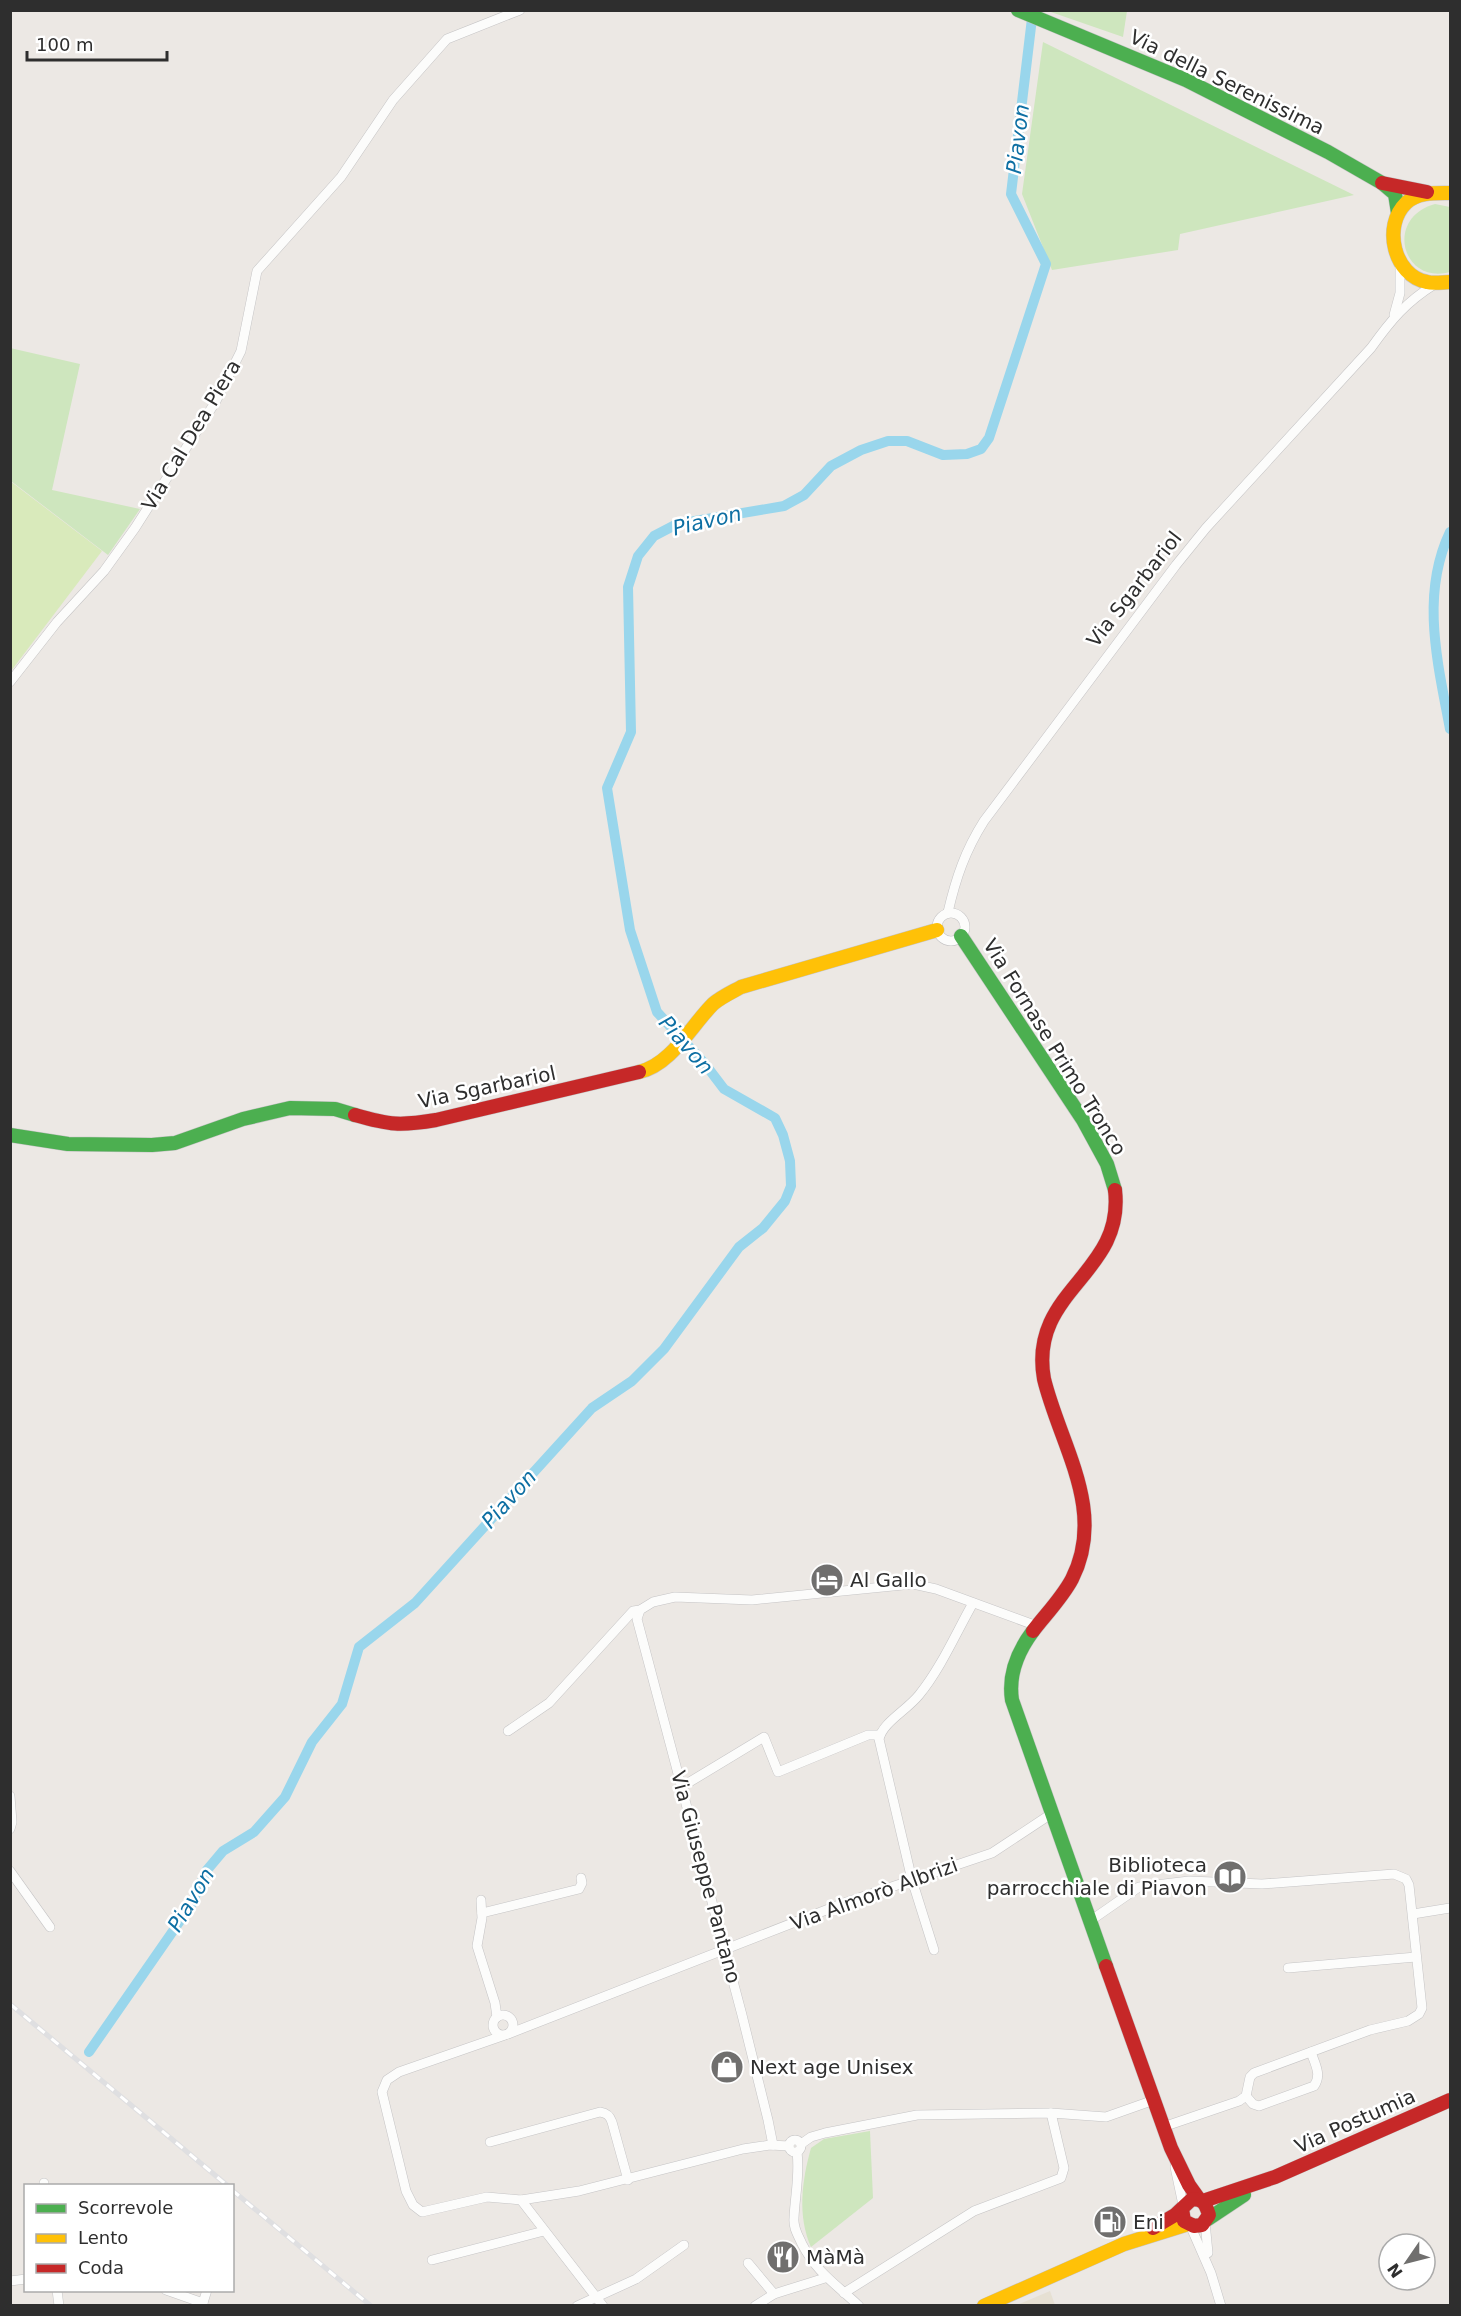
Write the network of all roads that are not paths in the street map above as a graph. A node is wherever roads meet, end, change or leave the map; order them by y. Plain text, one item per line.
1 (520, 10) edge
2 (1022, 12) edge
3 (1382, 183) junction
4 (1427, 192) junction
5 (1450, 193) edge
6 (1398, 213) junction
7 (1400, 264) junction
8 (1450, 282) edge
9 (1435, 284) junction
10 (1393, 318) junction
11 (10, 682) edge
12 (948, 912) junction
13 (937, 930) junction
14 (962, 936) junction
15 (10, 1135) edge
16 (973, 1603) junction
17 (640, 1611) junction
18 (1036, 1626) junction
19 (508, 1731) dead end
20 (880, 1736) junction
21 (683, 1786) junction
22 (10, 1796) edge
23 (1051, 1814) junction
24 (10, 1829) edge
25 (10, 1871) edge
26 (581, 1878) dead end
27 (912, 1880) junction
28 (481, 1900) dead end
29 (1450, 1908) edge
30 (482, 1913) junction
31 (1413, 1914) junction
32 (1090, 1921) junction
33 (50, 1927) dead end
34 (725, 1950) junction
35 (934, 1950) dead end
36 (1416, 1957) junction
37 (1288, 1968) dead end
38 (505, 2018) junction
39 (532, 2023) junction
40 (494, 2029) junction
41 (506, 2034) junction
42 (484, 2042) junction
43 (1311, 2052) junction
44 (1246, 2096) junction
45 (1154, 2100) junction
46 (1450, 2100) edge
47 (1051, 2113) junction
48 (1163, 2127) junction
49 (490, 2142) dead end
50 (773, 2145) junction
51 (799, 2148) junction
52 (1171, 2148) junction
53 (1275, 2177) junction
54 (628, 2180) junction
55 (521, 2200) junction
56 (1201, 2200) junction
57 (1183, 2207) junction
58 (1206, 2221) junction
59 (1189, 2225) junction
60 (544, 2231) junction
61 (1124, 2244) junction
62 (684, 2245) dead end
63 (432, 2260) dead end
64 (748, 2263) dead end
65 (1211, 2273) junction
66 (825, 2278) junction
67 (171, 2292) edge
68 (844, 2293) junction
69 (774, 2294) junction
70 (597, 2297) junction
71 (202, 2304) edge
72 (577, 2306) edge
73 (603, 2306) edge
74 (755, 2306) edge
75 (859, 2306) edge
76 (984, 2306) edge
77 (1221, 2306) edge

1 - 11 street, Via Cal Dea Piera
2 - 3 street, Via della Serenissima
3 - 4 street, Via della Serenissima
3 - 6 street, Via della Serenissima
4 - 5 street, Via della Serenissima
4 - 6 street
6 - 7 street
7 - 9 street
7 - 10 street, Via Sgarbariol
8 - 9 street
9 - 10 street, Via Sgarbariol
10 - 12 street, Via Sgarbariol
12 - 13 street, Via Sgarbariol
12 - 14 street
13 - 14 street
13 - 15 street, Via Sgarbariol
14 - 18 street, Via Fornase Primo Tronco
16 - 17 street
16 - 18 street
16 - 20 street
17 - 19 street
17 - 21 street, Via Giuseppe Pantano
18 - 23 street, Via Fornase Primo Tronco
20 - 21 street
20 - 27 street
21 - 34 street, Via Giuseppe Pantano
22 - 24 street
23 - 27 street, Via Almorò Albrizi
23 - 32 street, Via Fornase Primo Tronco
25 - 33 street
26 - 30 street
27 - 34 street, Via Almorò Albrizi
27 - 35 street
28 - 30 street
29 - 31 street
30 - 38 street
31 - 32 street
31 - 36 street
32 - 45 street, Via Fornase Primo Tronco
34 - 39 street, Via Almorò Albrizi
34 - 50 street, Via Giuseppe Pantano
36 - 37 street
36 - 43 street
38 - 39 street
38 - 40 street
38 - 41 street
39 - 41 street, Via Almorò Albrizi
40 - 41 street
40 - 42 street
41 - 42 street, Via Almorò Albrizi
42 - 55 street, Via Almorò Albrizi
43 - 44 street
43 - 44 street
44 - 48 street
45 - 47 street
45 - 48 street, Via Fornase Primo Tronco
46 - 53 street, Via Postumia
47 - 51 street
47 - 68 street
48 - 52 street, Via Fornase Primo Tronco
49 - 54 street
50 - 51 street
50 - 54 street
51 - 66 street
52 - 56 street, Via Fornase Primo Tronco
52 - 57 street, Via Fornase Primo Tronco
53 - 56 street, Via Postumia
53 - 58 street, Via Postumia
54 - 55 street
55 - 60 street
56 - 57 street
56 - 58 street
57 - 59 street
57 - 61 street
58 - 59 street
58 - 65 street
59 - 61 street
59 - 65 street
60 - 63 street
60 - 70 street
61 - 76 street
62 - 70 street
64 - 69 street
65 - 77 street
66 - 68 street
66 - 69 street
67 - 71 street
68 - 75 street
69 - 74 street
70 - 72 street
70 - 73 street

